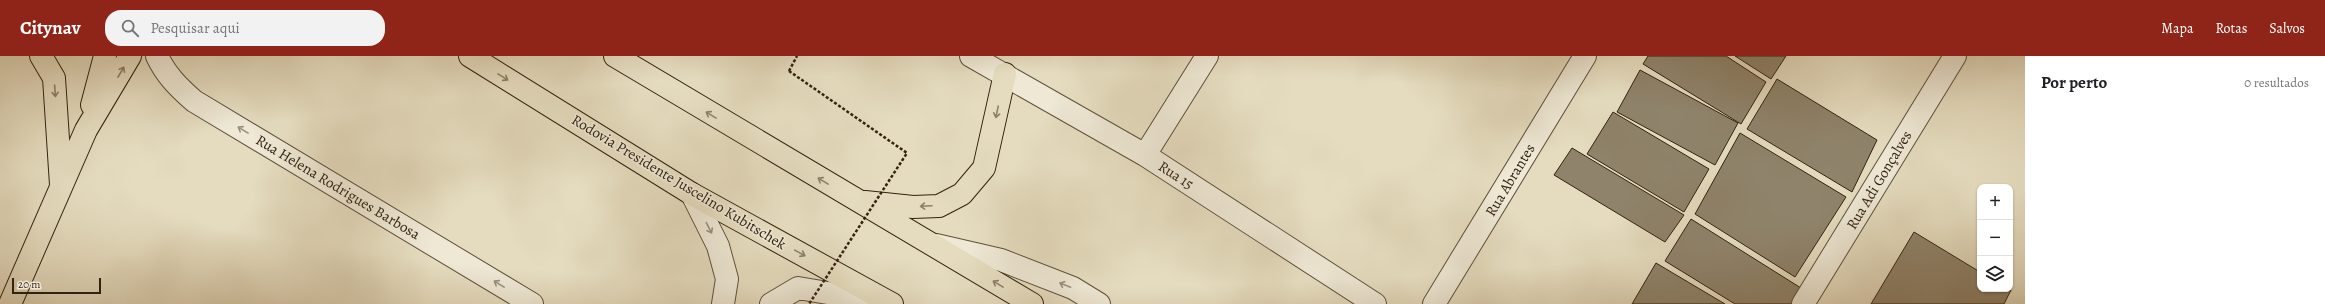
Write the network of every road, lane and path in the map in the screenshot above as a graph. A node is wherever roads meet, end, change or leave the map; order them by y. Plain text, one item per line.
1 (41, 56) edge
2 (105, 56) edge
3 (130, 56) edge
4 (157, 56) edge
5 (470, 56) edge
6 (615, 56) edge
7 (797, 56) edge
8 (971, 56) edge
9 (1207, 56) edge
10 (1585, 56) edge
11 (1955, 56) edge
12 (1005, 74) junction
13 (86, 130) junction
14 (1145, 155) junction
15 (61, 185) junction
16 (692, 194) junction
17 (856, 202) junction
18 (934, 244) junction
19 (10, 304) edge
20 (532, 304) edge
21 (723, 304) edge
22 (771, 304) edge
23 (809, 304) edge
24 (891, 304) edge
25 (1032, 304) edge
26 (1099, 304) edge
27 (1375, 304) edge
28 (1434, 304) edge
29 (1803, 304) edge

1 -> 15 main road
2 - 13 main road
13 -> 3 main road
20 -> 4 street, Rua Helena Rodrigues Barbosa
5 -> 16 main road, Rodovia Presidente Juscelino Kubitschek
17 -> 6 main road
7 - 23 path, bridge
8 - 12 street, Rua 15
9 - 14 street
10 - 28 street, Rua Abrantes
11 - 29 street, Rua Adi Gonçalves
12 - 14 street, Rua 15
12 -> 17 main road
13 - 15 main road
14 - 27 street, Rua 15
15 - 19 main road
16 -> 21 street
16 -> 24 main road, Rodovia Presidente Juscelino Kubitschek
17 - 18 main road
25 -> 18 main road
26 -> 18 street
22 - 24 street

